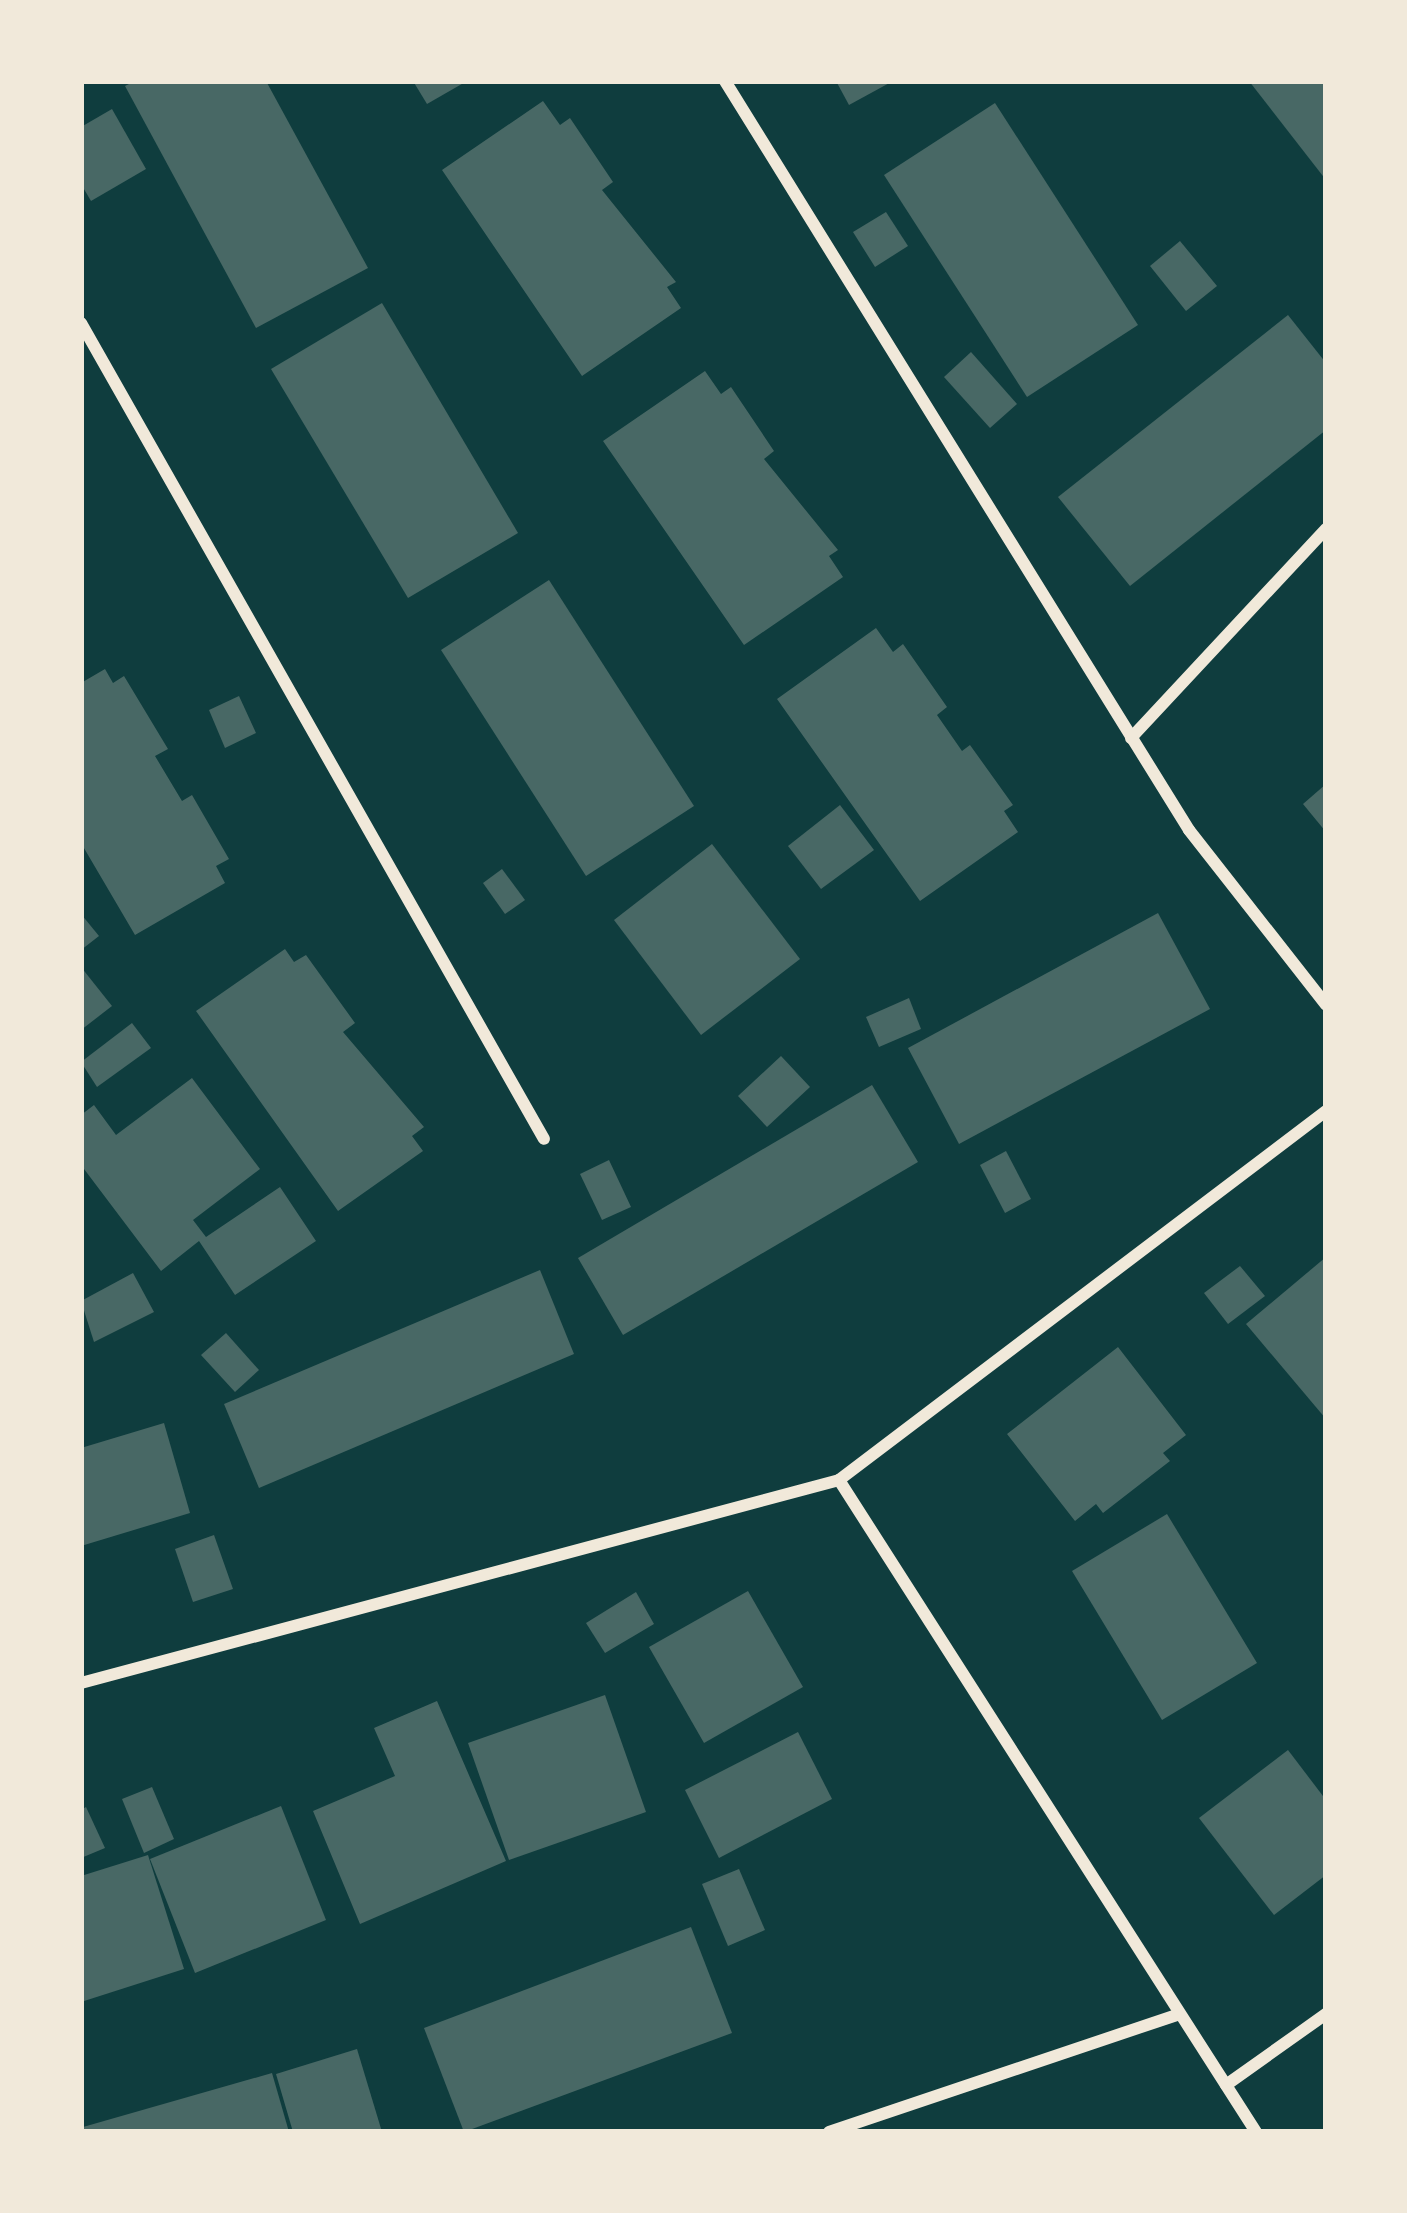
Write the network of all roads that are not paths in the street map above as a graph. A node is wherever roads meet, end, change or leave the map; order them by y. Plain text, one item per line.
1 (725, 81) edge
2 (81, 323) edge
3 (1326, 529) edge
4 (1131, 738) junction
5 (1326, 1005) edge
6 (1326, 1111) edge
7 (544, 1139) dead end
8 (839, 1480) junction
9 (81, 1683) edge
10 (1326, 2014) edge
11 (1177, 2015) junction
12 (1226, 2085) junction
13 (830, 2132) edge
14 (1256, 2132) edge

1 - 4 street
2 - 7 street
3 - 4 street
4 - 5 street
6 - 8 street
8 - 9 street
8 - 11 street
10 - 12 street
11 - 12 street
11 - 13 street
12 - 14 street

